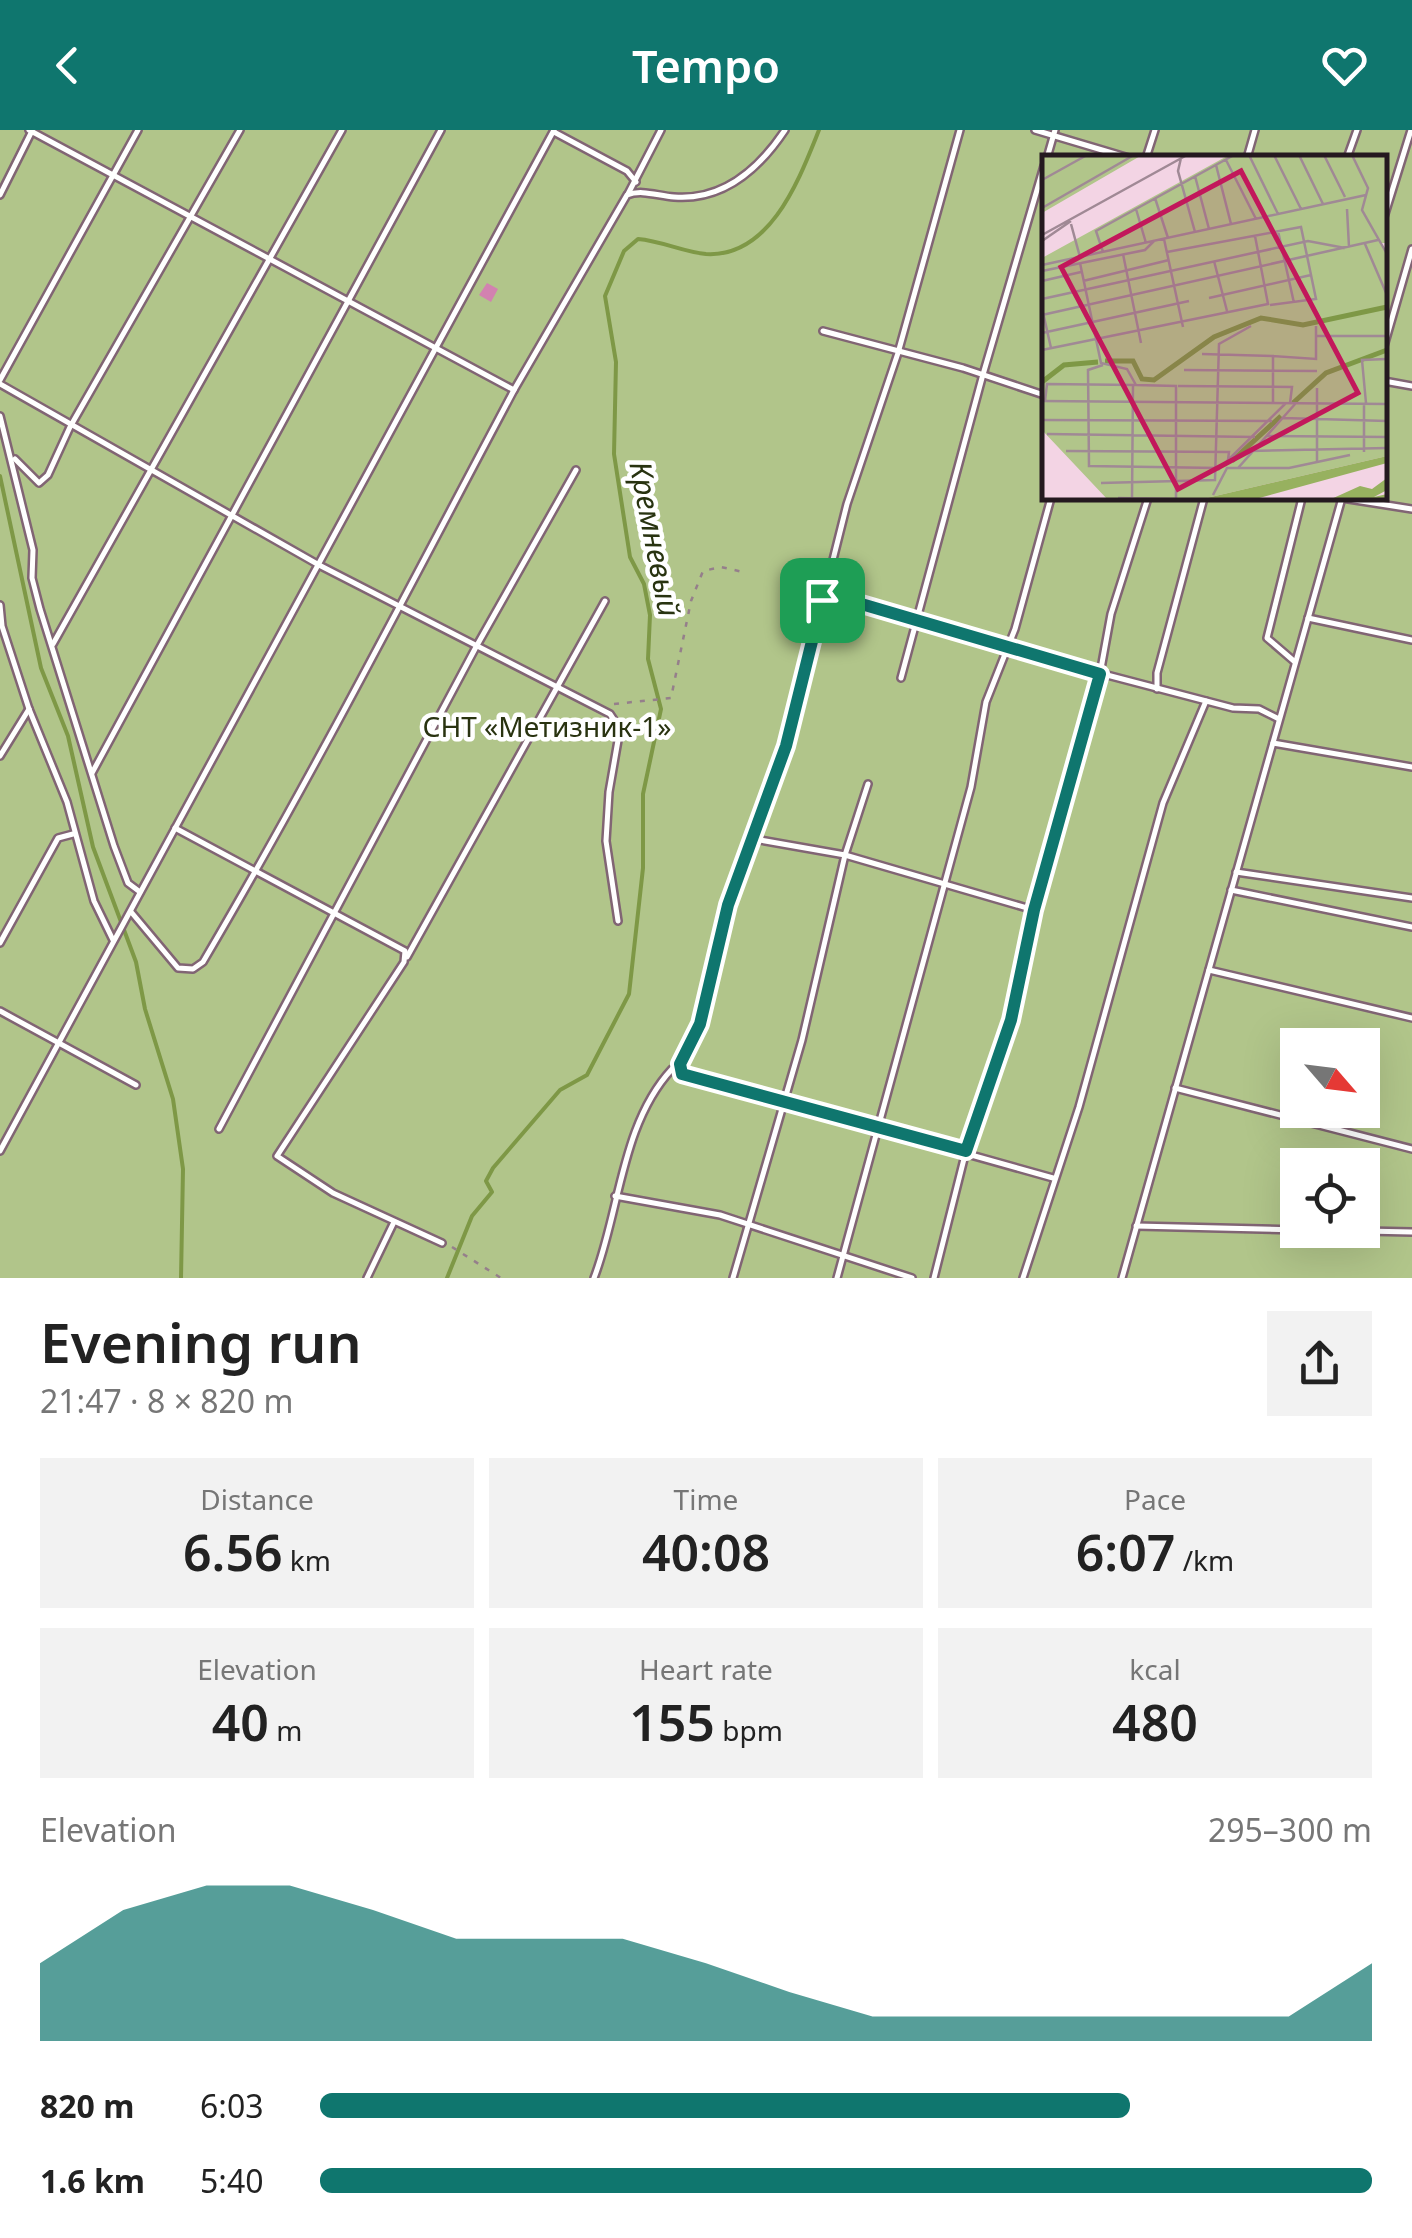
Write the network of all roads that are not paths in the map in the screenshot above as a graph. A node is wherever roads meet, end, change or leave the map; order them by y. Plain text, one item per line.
1 (32, 130) edge
2 (138, 130) edge
3 (240, 130) edge
4 (342, 130) edge
5 (441, 130) edge
6 (553, 130) edge
7 (661, 130) edge
8 (785, 130) edge
9 (960, 130) edge
10 (1035, 130) edge
11 (1155, 130) edge
12 (1255, 130) edge
13 (1357, 130) edge
14 (1411, 130) edge
15 (1055, 132) edge
16 (1120, 155) edge
17 (1147, 155) edge
18 (1248, 155) edge
19 (1348, 155) edge
20 (1042, 173) edge
21 (114, 175) junction
22 (636, 182) junction
23 (627, 195) junction
24 (0, 196) edge
25 (1387, 208) edge
26 (192, 216) junction
27 (1411, 253) edge
28 (273, 260) junction
29 (349, 302) junction
30 (824, 331) dead end
31 (1387, 336) edge
32 (437, 349) junction
33 (898, 353) junction
34 (982, 378) junction
35 (0, 382) edge
36 (1387, 382) edge
37 (1412, 386) edge
38 (514, 390) junction
39 (1042, 394) edge
40 (0, 416) edge
41 (70, 428) junction
42 (12, 454) junction
43 (576, 470) dead end
44 (151, 474) junction
45 (1050, 500) edge
46 (1147, 500) edge
47 (1203, 500) edge
48 (1301, 500) edge
49 (1341, 500) edge
50 (1354, 500) edge
51 (1412, 510) edge
52 (232, 517) junction
53 (319, 565) junction
54 (791, 582) dead end
55 (824, 593) junction
56 (606, 601) dead end
57 (0, 604) edge
58 (398, 606) junction
59 (1308, 618) junction
60 (916, 621) junction
61 (1412, 640) edge
62 (52, 644) junction
63 (476, 647) junction
64 (1008, 649) junction
65 (1296, 662) junction
66 (1100, 674) junction
67 (902, 678) dead end
68 (557, 688) junction
69 (1158, 689) junction
70 (1206, 701) junction
71 (30, 709) junction
72 (1279, 719) junction
73 (1272, 743) junction
74 (0, 756) edge
75 (1412, 767) edge
76 (92, 773) junction
77 (868, 784) dead end
78 (175, 828) junction
79 (73, 834) junction
80 (754, 839) junction
81 (846, 855) junction
82 (1236, 872) junction
83 (255, 873) junction
84 (945, 881) junction
85 (1231, 890) junction
86 (140, 892) junction
87 (1412, 898) edge
88 (1034, 910) junction
89 (132, 912) junction
90 (334, 914) junction
91 (618, 921) dead end
92 (1412, 927) edge
93 (113, 940) junction
94 (0, 944) edge
95 (404, 962) junction
96 (1208, 970) junction
97 (0, 1011) edge
98 (1412, 1018) edge
99 (58, 1042) junction
100 (672, 1069) dead end
101 (136, 1085) dead end
102 (1175, 1088) junction
103 (784, 1103) junction
104 (220, 1128) dead end
105 (877, 1130) junction
106 (1412, 1149) edge
107 (0, 1151) edge
108 (966, 1151) junction
109 (1053, 1178) junction
110 (615, 1196) junction
111 (394, 1222) junction
112 (750, 1224) junction
113 (1136, 1226) junction
114 (1280, 1230) edge
115 (1380, 1231) edge
116 (1412, 1232) edge
117 (442, 1243) road end
118 (842, 1258) junction
119 (367, 1278) edge
120 (594, 1278) edge
121 (733, 1278) edge
122 (836, 1278) edge
123 (912, 1278) edge
124 (934, 1278) edge
125 (1023, 1278) edge
126 (1122, 1278) edge

1 - 21 lane
1 - 24 lane
2 - 21 lane
3 - 26 lane
4 - 28 lane
5 - 29 lane
6 - 22 lane
6 - 32 lane
7 - 22 lane
8 - 23 lane
9 - 33 lane
10 - 15 lane
11 - 17 lane
12 - 18 lane
13 - 19 lane
14 - 25 lane
15 - 16 lane
20 - 34 lane
21 - 26 lane
21 - 35 lane
22 - 23 lane
23 - 38 lane
26 - 28 lane
26 - 41 lane
27 - 31 lane
28 - 29 lane
28 - 44 lane
29 - 32 lane
29 - 52 lane
30 - 33 lane
32 - 38 lane
32 - 53 lane
33 - 34 lane
33 - 55 lane
34 - 39 lane
34 - 60 lane
35 - 41 lane
36 - 37 lane
38 - 58 lane
40 - 42 lane
41 - 42 lane
41 - 44 lane
42 - 62 lane
43 - 63 lane
44 - 52 lane
44 - 62 lane
45 - 64 lane
46 - 66 lane
47 - 69 lane
48 - 65 lane
49 - 59 lane
50 - 51 lane
52 - 53 lane
52 - 76 lane
53 - 58 lane
53 - 78 lane
54 - 55 lane
55 - 60 lane
55 - 80 lane
56 - 68 lane
57 - 71 lane
58 - 63 lane
58 - 83 lane
59 - 61 lane
59 - 65 lane
60 - 64 lane
60 - 67 lane
62 - 76 lane
63 - 68 lane
63 - 90 lane
64 - 66 lane
64 - 84 lane
65 - 72 lane
66 - 69 lane
66 - 88 lane
68 - 91 lane
68 - 95 lane
69 - 70 lane
70 - 72 lane
70 - 109 lane
71 - 74 lane
71 - 79 lane
72 - 73 lane
73 - 75 lane
73 - 82 lane
76 - 86 lane
77 - 81 lane
78 - 83 lane
78 - 86 lane
79 - 93 lane
79 - 94 lane
80 - 81 lane
80 - 103 lane
81 - 84 lane
81 - 103 lane
82 - 85 lane
82 - 87 lane
83 - 89 lane
83 - 90 lane
84 - 88 lane
84 - 105 lane
85 - 92 lane
85 - 96 lane
86 - 89 lane
88 - 108 lane
89 - 93 lane
90 - 95 lane
90 - 104 lane
93 - 99 lane
95 - 111 lane
96 - 98 lane
96 - 102 lane
97 - 99 lane
99 - 101 lane
99 - 107 lane
100 - 110 lane
102 - 106 lane
102 - 113 lane
103 - 105 lane
103 - 112 lane
105 - 108 lane
105 - 118 lane
108 - 109 lane
108 - 124 lane
109 - 125 lane
110 - 112 lane
110 - 120 lane
111 - 117 lane
111 - 119 lane
112 - 118 lane
112 - 121 lane
113 - 114 lane
113 - 126 lane
115 - 116 lane
118 - 122 lane
118 - 123 lane

